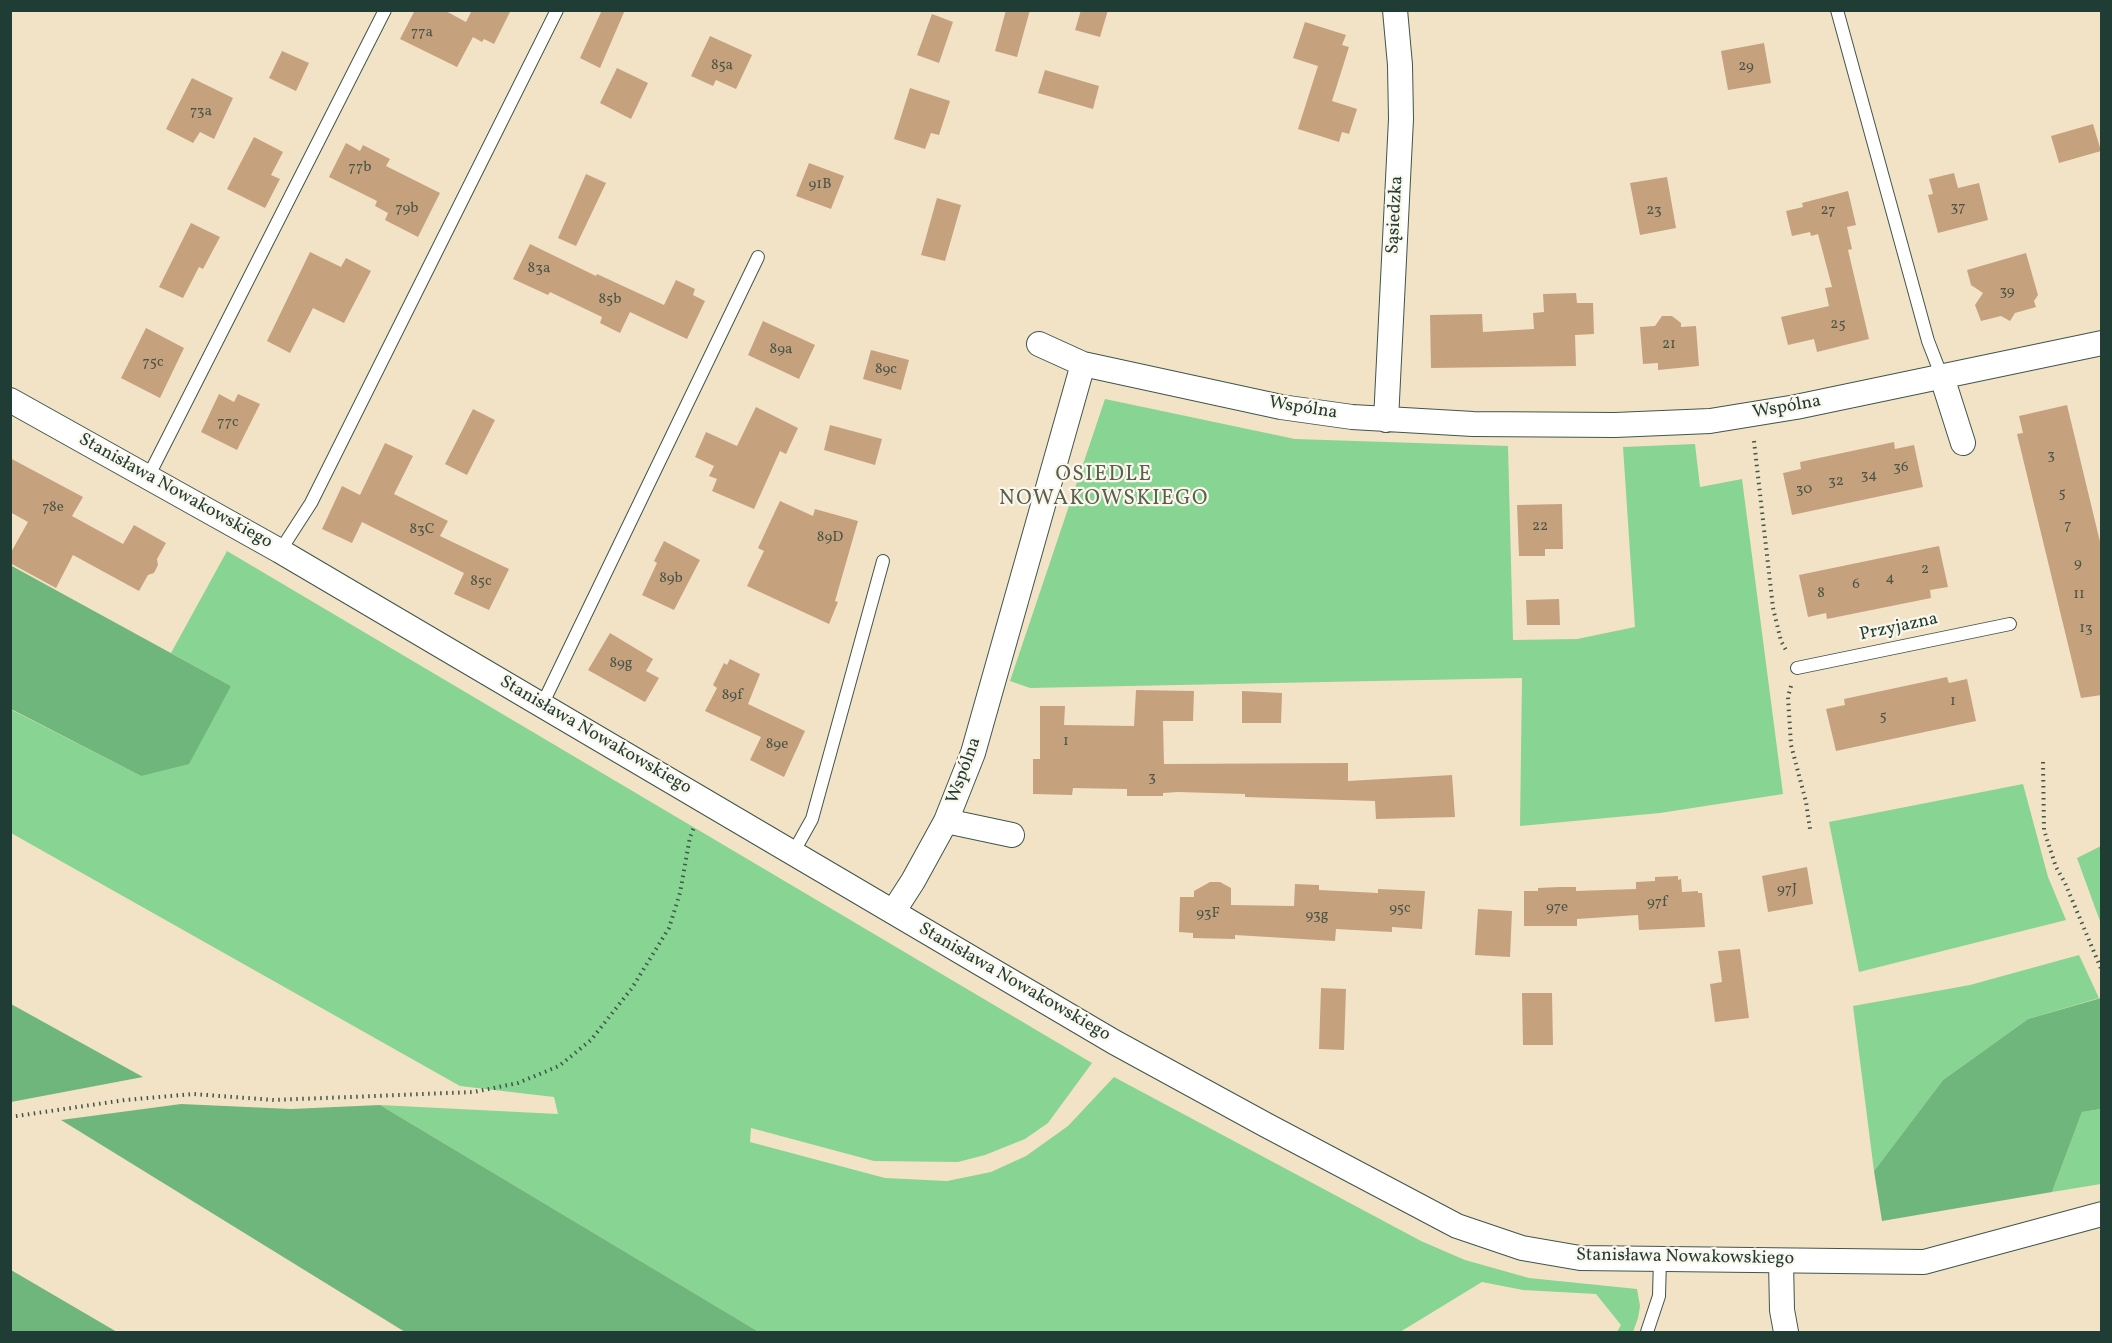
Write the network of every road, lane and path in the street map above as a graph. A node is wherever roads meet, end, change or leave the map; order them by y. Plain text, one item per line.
1 (385, 10) edge
2 (557, 10) edge
3 (1395, 10) edge
4 (1837, 10) edge
5 (758, 257) dead end
6 (2102, 343) edge
7 (1039, 344) dead end
8 (1083, 364) junction
9 (1942, 377) junction
10 (10, 400) edge
11 (1749, 415) junction
12 (1386, 420) junction
13 (1963, 443) dead end
14 (148, 477) junction
15 (280, 551) junction
16 (883, 561) dead end
17 (2010, 624) dead end
18 (1797, 668) junction
19 (542, 705) junction
20 (2043, 762) dead end
21 (708, 802) junction
22 (946, 822) junction
23 (1810, 829) dead end
24 (1012, 835) dead end
25 (793, 853) junction
26 (892, 912) junction
27 (2102, 971) edge
28 (10, 1117) edge
29 (2102, 1214) edge
30 (1660, 1259) junction
31 (1780, 1262) junction
32 (1647, 1332) edge
33 (1786, 1332) edge

1 - 14 lane
2 - 15 lane
3 - 12 street, Sąsiedzka
4 - 9 lane
5 - 19 lane
6 - 9 street, Wspólna
7 - 8 street
8 - 12 street, Wspólna
8 - 22 street, Wspólna
9 - 11 street, Wspólna
9 - 13 street
10 - 14 street, Stanisława Nowakowskiego
11 - 12 street, Wspólna
11 - 18 path
14 - 15 street, Stanisława Nowakowskiego
15 - 19 street, Stanisława Nowakowskiego
16 - 25 lane
17 - 18 lane, Przyjazna
18 - 23 path
19 - 21 street, Stanisława Nowakowskiego
20 - 27 path
21 - 25 street, Stanisława Nowakowskiego
21 - 28 path
22 - 24 street
22 - 26 street, Wspólna
25 - 26 street, Stanisława Nowakowskiego
26 - 30 street, Stanisława Nowakowskiego
29 - 31 street, Stanisława Nowakowskiego
30 - 31 street, Stanisława Nowakowskiego
30 - 32 lane
31 - 33 street

